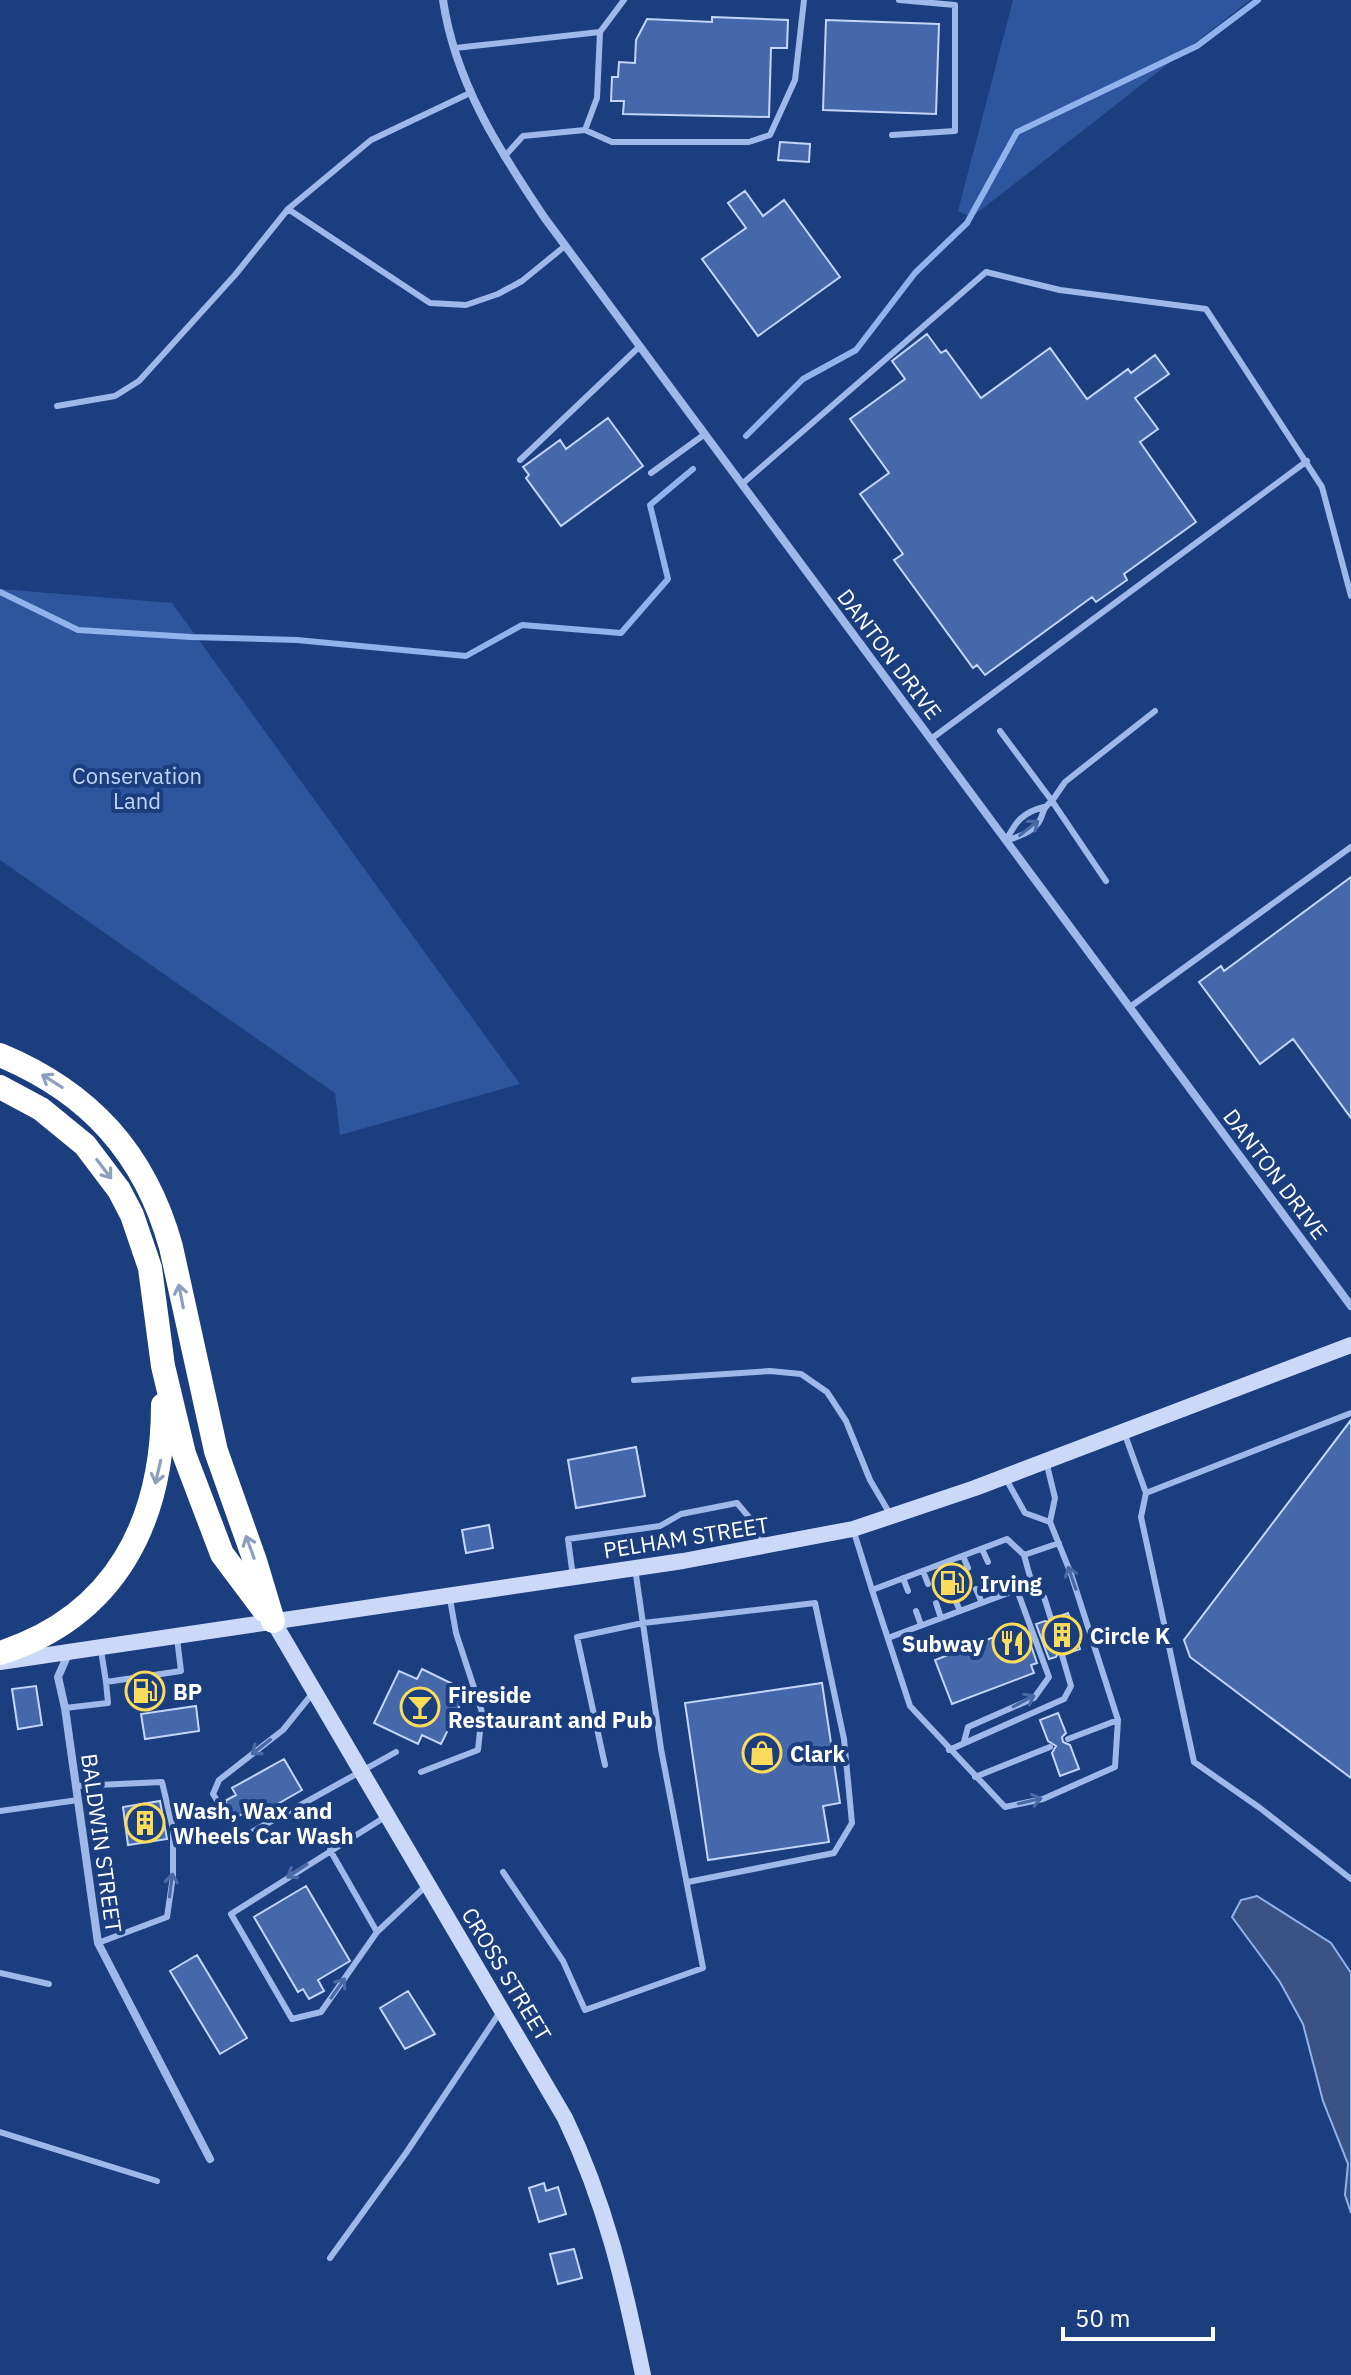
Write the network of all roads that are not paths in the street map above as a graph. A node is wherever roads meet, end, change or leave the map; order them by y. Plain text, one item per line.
1 (452, 0) edge
2 (624, 0) edge
3 (804, 0) edge
4 (899, 0) edge
5 (444, 4) edge
6 (600, 32) junction
7 (455, 48) junction
8 (470, 93) junction
9 (585, 130) junction
10 (892, 135) dead end
11 (504, 157) junction
12 (288, 209) junction
13 (565, 246) junction
14 (640, 346) junction
15 (57, 406) dead end
16 (705, 434) junction
17 (520, 460) dead end
18 (1307, 461) junction
19 (651, 473) dead end
20 (742, 484) junction
21 (1351, 596) edge
22 (1155, 711) dead end
23 (1000, 731) dead end
24 (931, 739) junction
25 (1052, 801) junction
26 (1044, 807) junction
27 (1006, 841) junction
28 (1351, 847) edge
29 (1106, 881) dead end
30 (1130, 1007) junction
31 (0, 1055) edge
32 (0, 1087) edge
33 (1351, 1306) edge
34 (1351, 1345) edge
35 (163, 1366) junction
36 (634, 1380) dead end
37 (1351, 1413) edge
38 (1124, 1431) junction
39 (1046, 1459) junction
40 (1004, 1476) junction
41 (1146, 1493) junction
42 (892, 1517) junction
43 (1050, 1522) junction
44 (853, 1529) junction
45 (1059, 1543) junction
46 (764, 1547) junction
47 (982, 1549) junction
48 (1024, 1555) junction
49 (963, 1556) junction
50 (988, 1562) dead end
51 (942, 1564) junction
52 (635, 1568) junction
53 (968, 1568) dead end
54 (923, 1571) junction
55 (573, 1577) junction
56 (946, 1577) dead end
57 (903, 1578) junction
58 (996, 1582) dead end
59 (928, 1584) dead end
60 (1032, 1584) junction
61 (976, 1589) dead end
62 (872, 1590) junction
63 (1017, 1590) junction
64 (908, 1591) dead end
65 (449, 1595) junction
66 (1001, 1595) junction
67 (954, 1597) dead end
68 (936, 1603) dead end
69 (982, 1603) junction
70 (916, 1611) dead end
71 (960, 1611) junction
72 (941, 1618) junction
73 (1051, 1619) dead end
74 (273, 1621) junction
75 (643, 1623) junction
76 (921, 1625) junction
77 (177, 1635) junction
78 (888, 1638) junction
79 (101, 1646) junction
80 (69, 1651) junction
81 (0, 1653) edge
82 (1062, 1655) dead end
83 (0, 1662) edge
84 (106, 1682) junction
85 (314, 1691) junction
86 (65, 1708) junction
87 (1118, 1720) junction
88 (1068, 1739) dead end
89 (964, 1742) junction
90 (1050, 1747) dead end
91 (949, 1750) junction
92 (396, 1752) dead end
93 (605, 1765) dead end
94 (361, 1770) junction
95 (421, 1772) dead end
96 (975, 1777) junction
97 (76, 1786) junction
98 (78, 1800) junction
99 (0, 1811) edge
100 (388, 1815) junction
101 (330, 1850) junction
102 (503, 1872) dead end
103 (1351, 1879) edge
104 (688, 1882) junction
105 (428, 1884) junction
106 (377, 1932) junction
107 (98, 1943) junction
108 (0, 1973) edge
109 (49, 1984) dead end
110 (502, 2009) junction
111 (0, 2132) edge
112 (210, 2159) dead end
113 (157, 2181) dead end
114 (330, 2258) dead end
115 (643, 2375) edge

1 - 5 lane
2 - 6 lane
3 - 9 lane
4 - 10 lane
5 - 7 street, DANTON DRIVE
6 - 7 lane
6 - 9 lane
7 - 8 street, DANTON DRIVE
8 - 11 street, DANTON DRIVE
8 - 12 lane
9 - 11 lane
11 - 13 street, DANTON DRIVE
12 - 13 lane
12 - 15 lane
13 - 14 street, DANTON DRIVE
14 - 16 street, DANTON DRIVE
14 - 17 lane
16 - 19 lane
16 - 20 street, DANTON DRIVE
18 - 20 lane
18 - 21 lane
18 - 24 lane
20 - 24 street, DANTON DRIVE
22 - 25 lane
23 - 25 lane
24 - 27 street, DANTON DRIVE
25 - 26 lane
25 - 29 lane
26 - 27 lane
27 -> 26 lane
27 - 30 street, DANTON DRIVE
28 - 30 lane
30 - 33 street, DANTON DRIVE
74 -> 31 highway
32 -> 35 highway
34 - 38 street, PELHAM STREET
35 - 74 highway
35 -> 81 highway
36 - 42 lane
37 - 41 lane
38 - 39 street, PELHAM STREET
38 - 41 lane
39 - 40 street, PELHAM STREET
39 - 43 lane
40 - 42 street, PELHAM STREET
40 - 43 lane
41 - 103 lane
42 - 44 street, PELHAM STREET
43 - 45 lane
44 - 46 street, PELHAM STREET
44 - 62 lane
45 - 48 lane
87 -> 45 lane
46 - 52 street, PELHAM STREET
46 - 55 lane
47 - 48 lane
47 - 49 lane
47 - 50 lane
48 - 60 lane
49 - 51 lane
49 - 53 lane
51 - 54 lane
51 - 56 lane
52 - 55 street, PELHAM STREET
52 - 75 lane
54 - 57 lane
54 - 59 lane
55 - 65 street, PELHAM STREET
57 - 62 lane
57 - 64 lane
58 - 66 lane
60 - 63 lane
60 - 73 lane
61 - 69 lane
62 - 78 lane
63 - 66 lane
89 -> 63 lane
65 - 74 street, PELHAM STREET
65 - 95 lane
66 - 69 lane
67 - 71 lane
68 - 72 lane
69 - 71 lane
70 - 76 lane
71 - 72 lane
72 - 76 lane
74 - 77 street, PELHAM STREET
74 - 85 street, CROSS STREET
75 - 93 lane
75 - 104 lane
75 - 104 lane
76 - 78 lane
77 - 79 street, PELHAM STREET
77 - 84 lane
78 - 91 lane
79 - 80 street, PELHAM STREET
79 - 84 lane
80 - 83 street, PELHAM STREET
80 - 86 street, BALDWIN STREET
82 - 89 lane
84 - 86 lane
85 - 94 street, CROSS STREET
85 -> 94 lane
86 - 97 street, BALDWIN STREET
87 - 88 lane
96 -> 87 lane
89 - 91 lane
90 - 96 lane
91 - 96 lane
92 - 94 lane
94 - 100 street, CROSS STREET
97 - 98 street, BALDWIN STREET
107 -> 97 lane
98 - 99 lane
98 - 107 street, BALDWIN STREET
100 - 101 lane
100 - 105 street, CROSS STREET
101 - 106 lane
101 -> 106 lane
102 - 104 lane
105 - 106 lane
105 - 110 street, CROSS STREET
107 - 112 street, BALDWIN STREET
108 - 109 lane
110 - 114 lane
110 - 115 street, CROSS STREET
111 - 113 lane

